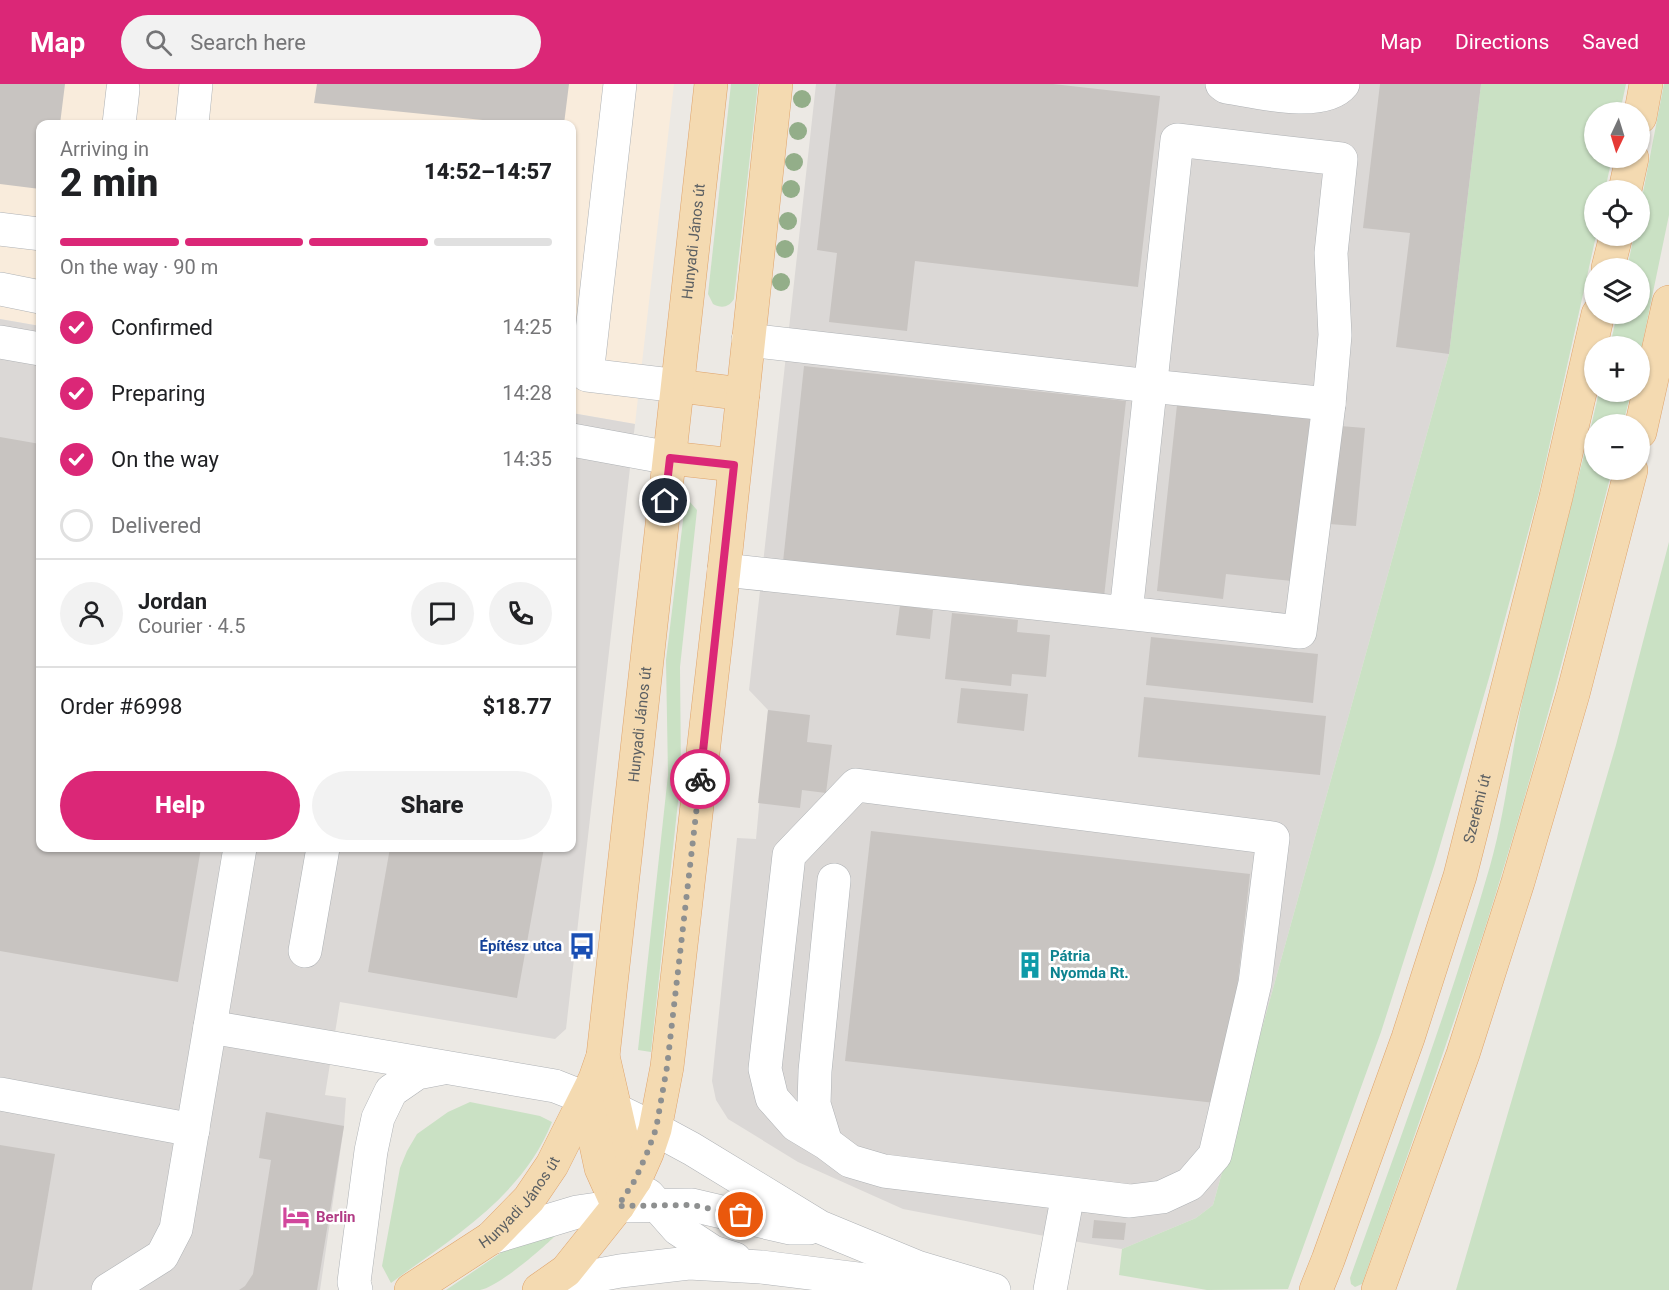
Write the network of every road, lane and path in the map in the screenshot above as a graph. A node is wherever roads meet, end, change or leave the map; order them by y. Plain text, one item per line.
1 (196, 84) edge
2 (621, 84) edge
3 (711, 84) edge
4 (776, 84) edge
5 (1222, 84) edge
6 (1343, 84) edge
7 (1646, 84) edge
8 (123, 89) dead end
9 (1643, 102) edge
10 (119, 120) edge
11 (192, 120) edge
12 (0, 230) edge
13 (36, 234) edge
14 (0, 289) edge
15 (36, 296) edge
16 (1669, 302) edge
17 (1596, 324) edge
18 (748, 340) junction
19 (0, 342) edge
20 (36, 348) edge
21 (579, 374) edge
22 (679, 386) junction
23 (1150, 386) junction
24 (743, 393) junction
25 (1329, 404) junction
26 (1644, 414) edge
27 (576, 441) edge
28 (670, 458) junction
29 (734, 465) junction
30 (1628, 480) edge
31 (724, 570) junction
32 (1126, 613) junction
33 (239, 852) edge
34 (322, 852) edge
35 (834, 880) dead end
36 (305, 951) dead end
37 (210, 1027) junction
38 (603, 1056) junction
39 (444, 1068) junction
40 (0, 1094) edge
41 (586, 1098) junction
42 (616, 1110) junction
43 (656, 1129) junction
44 (193, 1130) junction
45 (826, 1143) junction
46 (626, 1193) junction
47 (1068, 1194) junction
48 (659, 1206) junction
49 (820, 1227) junction
50 (491, 1238) junction
51 (761, 1267) junction
52 (108, 1290) edge
53 (356, 1290) edge
54 (411, 1290) edge
55 (540, 1290) edge
56 (951, 1290) edge
57 (994, 1290) edge
58 (1050, 1290) edge
59 (1316, 1290) edge
60 (1378, 1290) edge

1 - 11 street
2 - 21 street
3 - 22 main road, Hunyadi János út
4 - 18 main road
5 - 6 street
7 - 9 main road
8 - 10 street
12 - 13 street
14 - 15 street
16 - 26 main road
17 - 59 main road, Szerémi út
18 - 23 street
18 - 24 main road
19 - 20 street
21 - 22 street
22 - 24 main road
22 - 28 main road, Hunyadi János út
23 - 25 street
23 - 25 street
23 - 32 street
24 - 29 main road
25 - 32 street
27 - 28 street
28 - 29 main road
28 - 38 main road, Hunyadi János út
29 - 31 main road
30 - 60 main road
31 - 32 street
31 - 43 main road
33 - 37 street
34 - 36 street
35 - 45 street
37 - 39 street
37 - 44 street
38 - 41 main road, Hunyadi János út
38 - 42 main road
39 - 41 street
39 - 53 street
40 - 44 street
41 - 42 street
41 - 46 main road
41 - 50 main road, Hunyadi János út
42 - 43 street
42 - 46 main road
43 - 46 main road
43 - 49 street
44 - 52 street
45 - 47 street
45 - 47 street
46 - 48 street
46 - 50 street
46 - 55 main road
47 - 58 street
48 - 49 street
48 - 51 street
49 - 57 street
50 - 54 main road, Hunyadi János út
51 - 55 street
51 - 56 street

